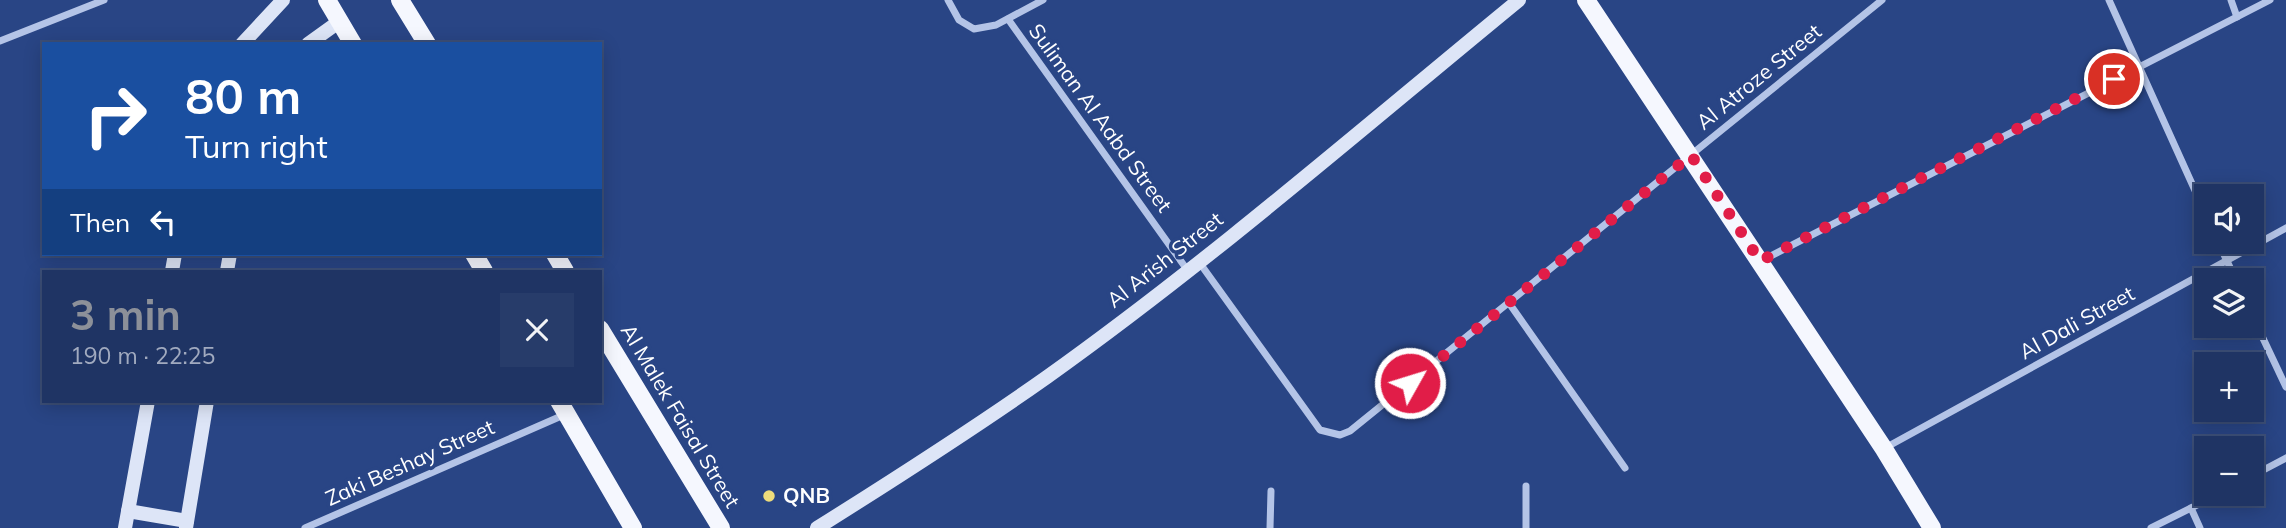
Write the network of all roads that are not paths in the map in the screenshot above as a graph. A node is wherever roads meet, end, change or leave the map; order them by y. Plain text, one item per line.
1 (104, 0) edge
2 (283, 0) edge
3 (327, 0) edge
4 (400, 0) edge
5 (948, 0) edge
6 (1043, 0) edge
7 (1519, 0) edge
8 (1586, 0) edge
9 (1882, 0) edge
10 (2109, 0) edge
11 (2231, 0) edge
12 (2270, 0) edge
13 (2237, 17) junction
14 (1008, 19) junction
15 (340, 21) junction
16 (0, 41) edge
17 (244, 42) edge
18 (311, 42) edge
19 (352, 42) edge
20 (426, 42) edge
21 (2138, 67) junction
22 (1691, 155) junction
23 (2194, 189) edge
24 (2286, 228) edge
25 (2224, 254) edge
26 (1760, 261) junction
27 (2227, 261) junction
28 (1194, 266) junction
29 (2230, 268) edge
30 (1508, 303) junction
31 (602, 332) edge
32 (2263, 338) edge
33 (2286, 387) edge
34 (148, 403) edge
35 (206, 403) edge
36 (563, 407) edge
37 (1312, 421) joint
38 (1884, 449) junction
39 (2286, 458) edge
40 (1625, 468) dead end
41 (2264, 470) edge
42 (1526, 486) dead end
43 (1271, 491) dead end
44 (2195, 506) edge
45 (2191, 508) junction
46 (128, 511) junction
47 (187, 524) edge
48 (125, 528) edge
49 (306, 528) edge
50 (633, 528) edge
51 (722, 528) edge
52 (817, 528) edge
53 (1270, 528) edge
54 (1526, 528) edge
55 (1932, 528) edge
56 (2151, 528) edge
57 (2200, 528) edge

1 - 16 street
2 - 17 street
3 - 15 main road
4 - 20 main road
5 - 14 street
6 - 14 street
7 - 28 street, Al Arish Street
8 - 22 main road
9 - 22 street, Al Atroze Street
10 - 21 street
11 - 13 street
12 - 13 street
13 - 21 street
14 - 28 street, Suliman Al Aabd Street
15 - 18 street
15 - 19 main road
21 - 23 street
21 - 26 street
22 - 26 main road
22 - 30 street, Al Atroze Street
24 - 27 street, Al Dali Street
25 - 27 street
26 - 38 main road
27 - 29 street
27 - 38 street, Al Dali Street
28 - 37 street, Suliman Al Aabd Street
28 - 52 street, Al Arish Street
30 - 37 street, Al Atroze Street
30 - 40 street
31 - 51 main road, Al Malek Faisal Street
32 - 33 street
34 - 46 street
35 - 47 street
36 - 49 street, Zaki Beshay Street
36 - 50 main road
38 - 55 main road
39 - 41 street
42 - 54 street
43 - 53 street
44 - 45 street
45 - 56 street
45 - 57 street
46 - 47 street
46 - 48 street

